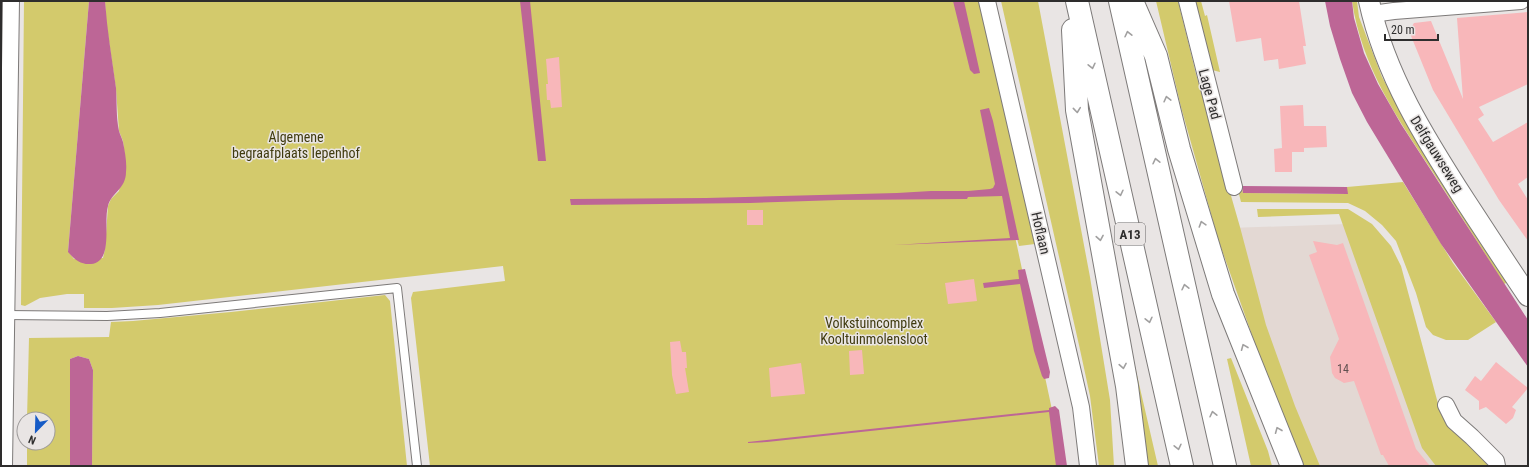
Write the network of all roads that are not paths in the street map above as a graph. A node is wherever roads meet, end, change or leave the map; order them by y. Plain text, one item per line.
1 (11, 1) edge
2 (987, 1) edge
3 (1071, 1) edge
4 (1077, 1) edge
5 (1120, 1) edge
6 (1132, 1) edge
7 (1187, 1) edge
8 (1521, 1) edge
9 (1370, 7) edge
10 (1234, 187) dead end
11 (1528, 296) edge
12 (4, 316) edge
13 (1446, 405) dead end
14 (4, 466) edge
15 (417, 466) edge
16 (1088, 466) edge
17 (1137, 466) edge
18 (1182, 466) edge
19 (1225, 466) edge
20 (1292, 466) edge
21 (1497, 466) edge

1 - 12 street
2 - 16 street, Hoflaan
3 -> 17 highway, A13
4 -> 18 highway, A13
19 -> 5 highway
20 -> 6 highway
7 - 10 street, Lage Pad
8 - 9 street
9 - 11 street, Delfgauwseweg
12 - 14 street
12 - 15 lane
13 - 21 street

